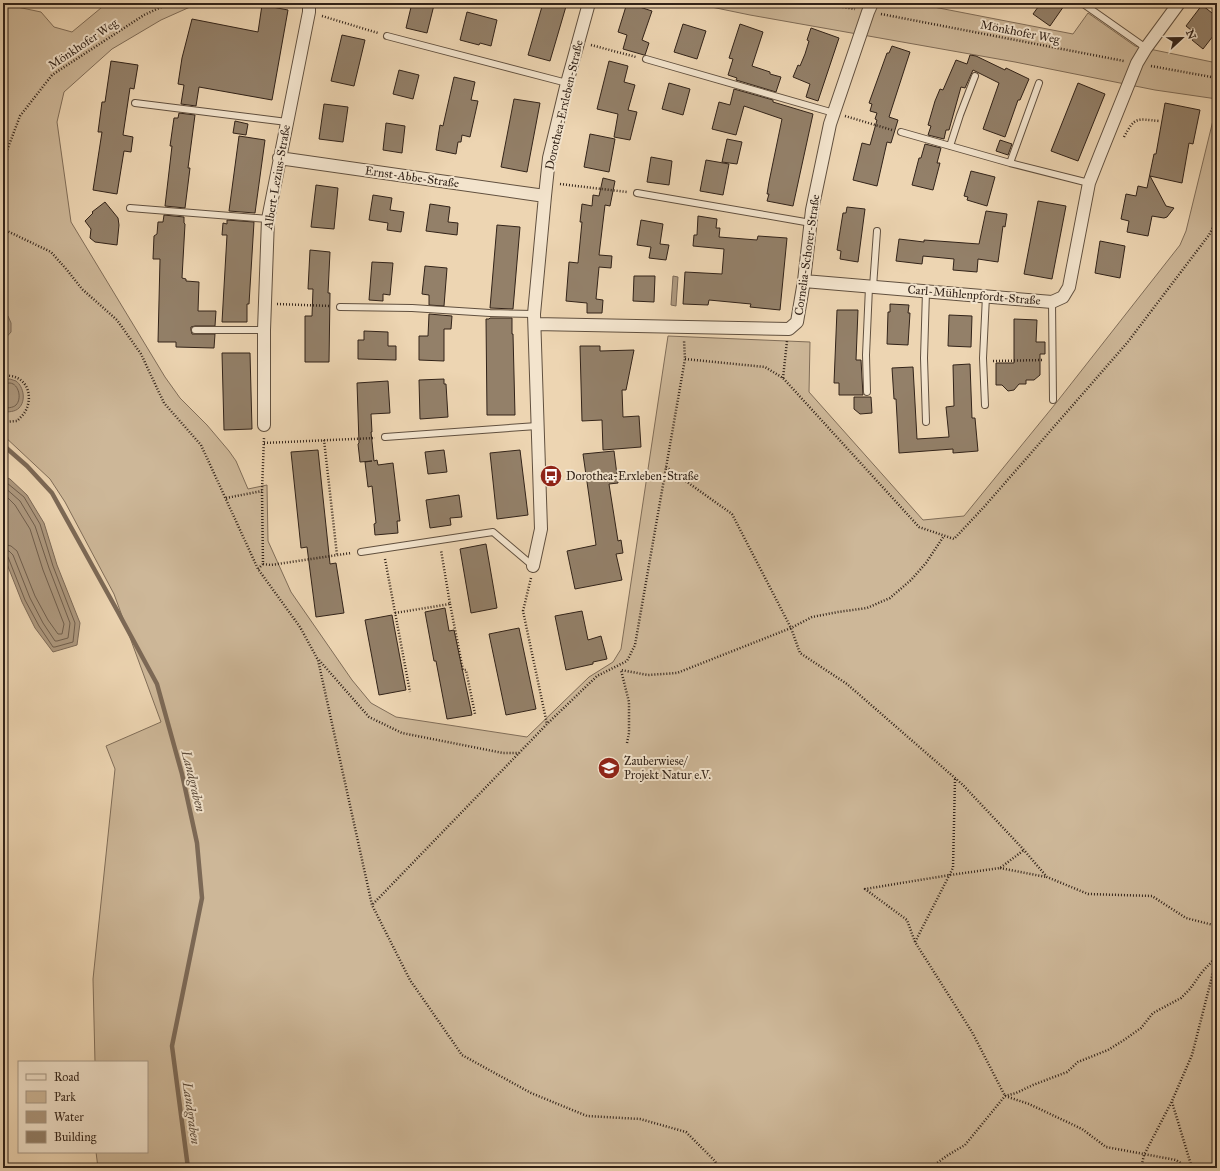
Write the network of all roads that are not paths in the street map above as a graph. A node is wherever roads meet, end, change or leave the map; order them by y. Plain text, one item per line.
1 (589, 3) edge
2 (1082, 3) edge
3 (1179, 3) edge
4 (870, 7) edge
5 (309, 8) edge
6 (386, 36) road end
7 (1146, 48) junction
8 (646, 60) road end
9 (974, 76) dead end
10 (567, 83) junction
11 (1039, 83) dead end
12 (134, 103) dead end
13 (834, 113) junction
14 (286, 122) junction
15 (900, 132) road end
16 (950, 146) junction
17 (280, 158) junction
18 (1010, 162) junction
19 (1089, 183) junction
20 (637, 193) road end
21 (545, 196) junction
22 (130, 208) dead end
23 (268, 219) junction
24 (811, 223) junction
25 (877, 231) dead end
26 (804, 282) junction
27 (871, 287) junction
28 (926, 291) junction
29 (986, 296) junction
30 (1052, 302) junction
31 (340, 307) road end
32 (534, 319) junction
33 (195, 330) dead end
34 (264, 330) junction
35 (867, 392) dead end
36 (1053, 400) dead end
37 (985, 405) dead end
38 (926, 422) dead end
39 (264, 425) road end
40 (537, 426) junction
41 (386, 437) road end
42 (361, 552) road end
43 (534, 566) joint

1 - 10 street, Dorothea-Erxleben-Straße
2 - 7 lane
3 - 7 street, Carl-Mühlenpfordt-Straße
4 - 13 street, Cornelia-Schorer-Straße
5 - 14 street, Albert-Lezius-Straße
6 - 10 lane
7 - 19 street, Carl-Mühlenpfordt-Straße
8 - 13 lane
9 - 16 lane
10 - 21 street, Dorothea-Erxleben-Straße
11 - 18 lane
12 - 14 lane
13 - 24 street, Cornelia-Schorer-Straße
14 - 17 street, Albert-Lezius-Straße
15 - 16 lane
16 - 18 lane
17 - 21 street, Ernst-Abbe-Straße
17 - 23 street, Albert-Lezius-Straße
18 - 19 lane
19 - 30 street, Carl-Mühlenpfordt-Straße
20 - 24 lane
21 - 32 street, Dorothea-Erxleben-Straße
22 - 23 lane
23 - 34 street, Albert-Lezius-Straße
24 - 26 street, Cornelia-Schorer-Straße
25 - 27 lane
26 - 27 street, Carl-Mühlenpfordt-Straße
26 - 32 street, Cornelia-Schorer-Straße
27 - 28 street, Carl-Mühlenpfordt-Straße
27 - 35 lane
28 - 29 street, Carl-Mühlenpfordt-Straße
28 - 38 lane
29 - 30 street, Carl-Mühlenpfordt-Straße
29 - 37 lane
30 - 36 lane
31 - 32 lane
32 - 40 street, Dorothea-Erxleben-Straße
33 - 34 lane
34 - 39 street, Albert-Lezius-Straße
40 - 41 lane
40 - 43 street, Dorothea-Erxleben-Straße
42 - 43 lane

